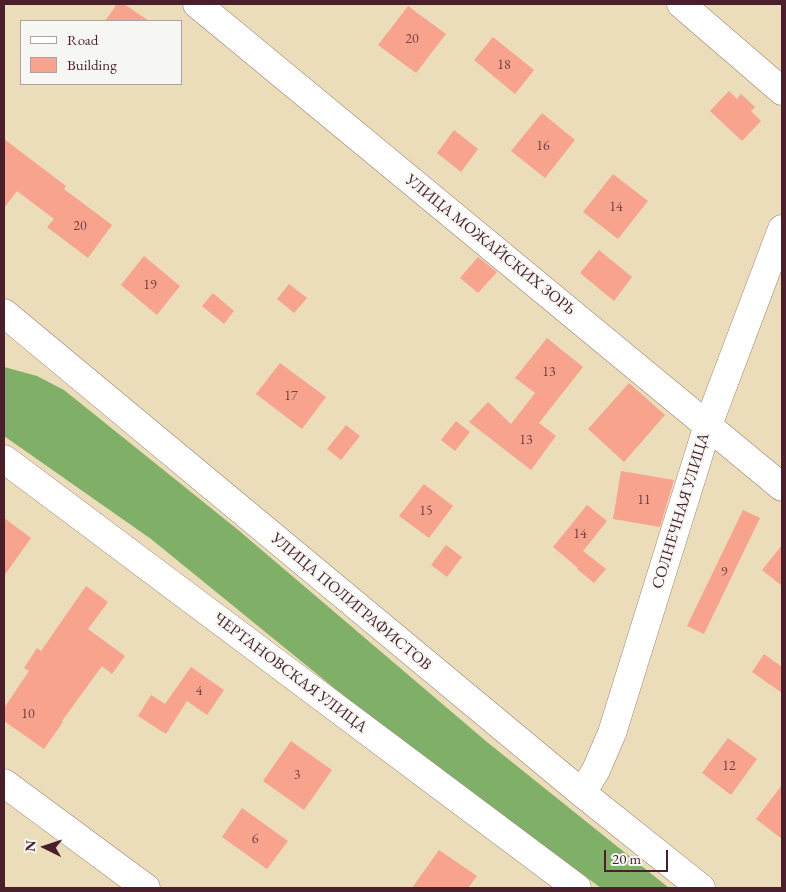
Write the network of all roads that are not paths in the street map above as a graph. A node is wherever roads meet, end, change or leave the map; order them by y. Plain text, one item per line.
1 (197, 4) edge
2 (681, 4) edge
3 (782, 91) edge
4 (782, 229) edge
5 (4, 313) edge
6 (708, 425) junction
7 (4, 459) edge
8 (782, 487) edge
9 (4, 782) edge
10 (582, 793) junction
11 (146, 888) edge
12 (577, 888) edge
13 (701, 888) edge

1 - 6 street, УЛИЦА МОЖАЙСКИХ ЗОРЬ
2 - 3 street
4 - 6 street, СОЛНЕЧНАЯ УЛИЦА
5 - 10 street, УЛИЦА ПОЛИГРАФИСТОВ
6 - 8 street, УЛИЦА МОЖАЙСКИХ ЗОРЬ
6 - 10 street, СОЛНЕЧНАЯ УЛИЦА
7 - 12 street, ЧЕРТАНОВСКАЯ УЛИЦА
9 - 11 street
10 - 13 street, УЛИЦА ПОЛИГРАФИСТОВ

